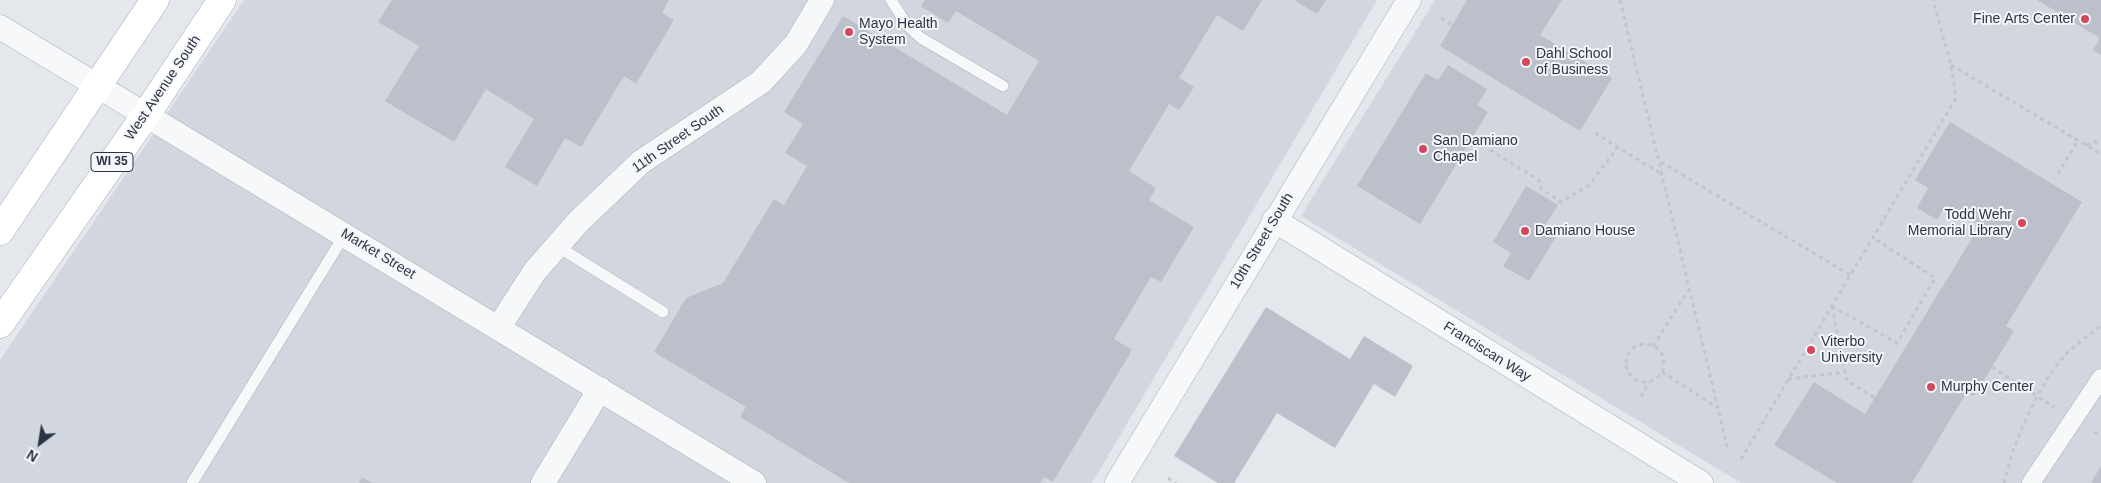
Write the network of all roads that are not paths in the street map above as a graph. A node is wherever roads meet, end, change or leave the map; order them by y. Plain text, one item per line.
1 (155, 0) edge
2 (222, 0) edge
3 (822, 0) edge
4 (891, 0) edge
5 (1409, 0) edge
6 (0, 27) edge
7 (1003, 86) dead end
8 (96, 88) junction
9 (145, 116) junction
10 (1274, 220) junction
11 (0, 231) edge
12 (345, 234) junction
13 (556, 246) junction
14 (663, 312) dead end
15 (0, 324) edge
16 (498, 328) junction
17 (2101, 378) edge
18 (600, 389) junction
19 (192, 483) edge
20 (543, 483) edge
21 (754, 483) edge
22 (1117, 483) edge
23 (1701, 483) edge
24 (2030, 483) edge

1 - 8 main road
2 - 9 main road, West Avenue South / WI 35
3 - 13 street, 11th Street South
4 - 7 lane
5 - 10 street, 10th Street South
6 - 8 street, Market Street
8 - 9 street, Market Street
8 - 11 main road
9 - 12 street, Market Street
9 - 15 main road, West Avenue South / WI 35
10 - 22 street, 10th Street South
10 - 23 street, Franciscan Way
12 - 16 street, Market Street
12 - 19 lane
13 - 14 lane
13 - 16 street, 11th Street South
16 - 18 street, Market Street
17 - 24 street
18 - 20 street
18 - 21 street, Market Street

